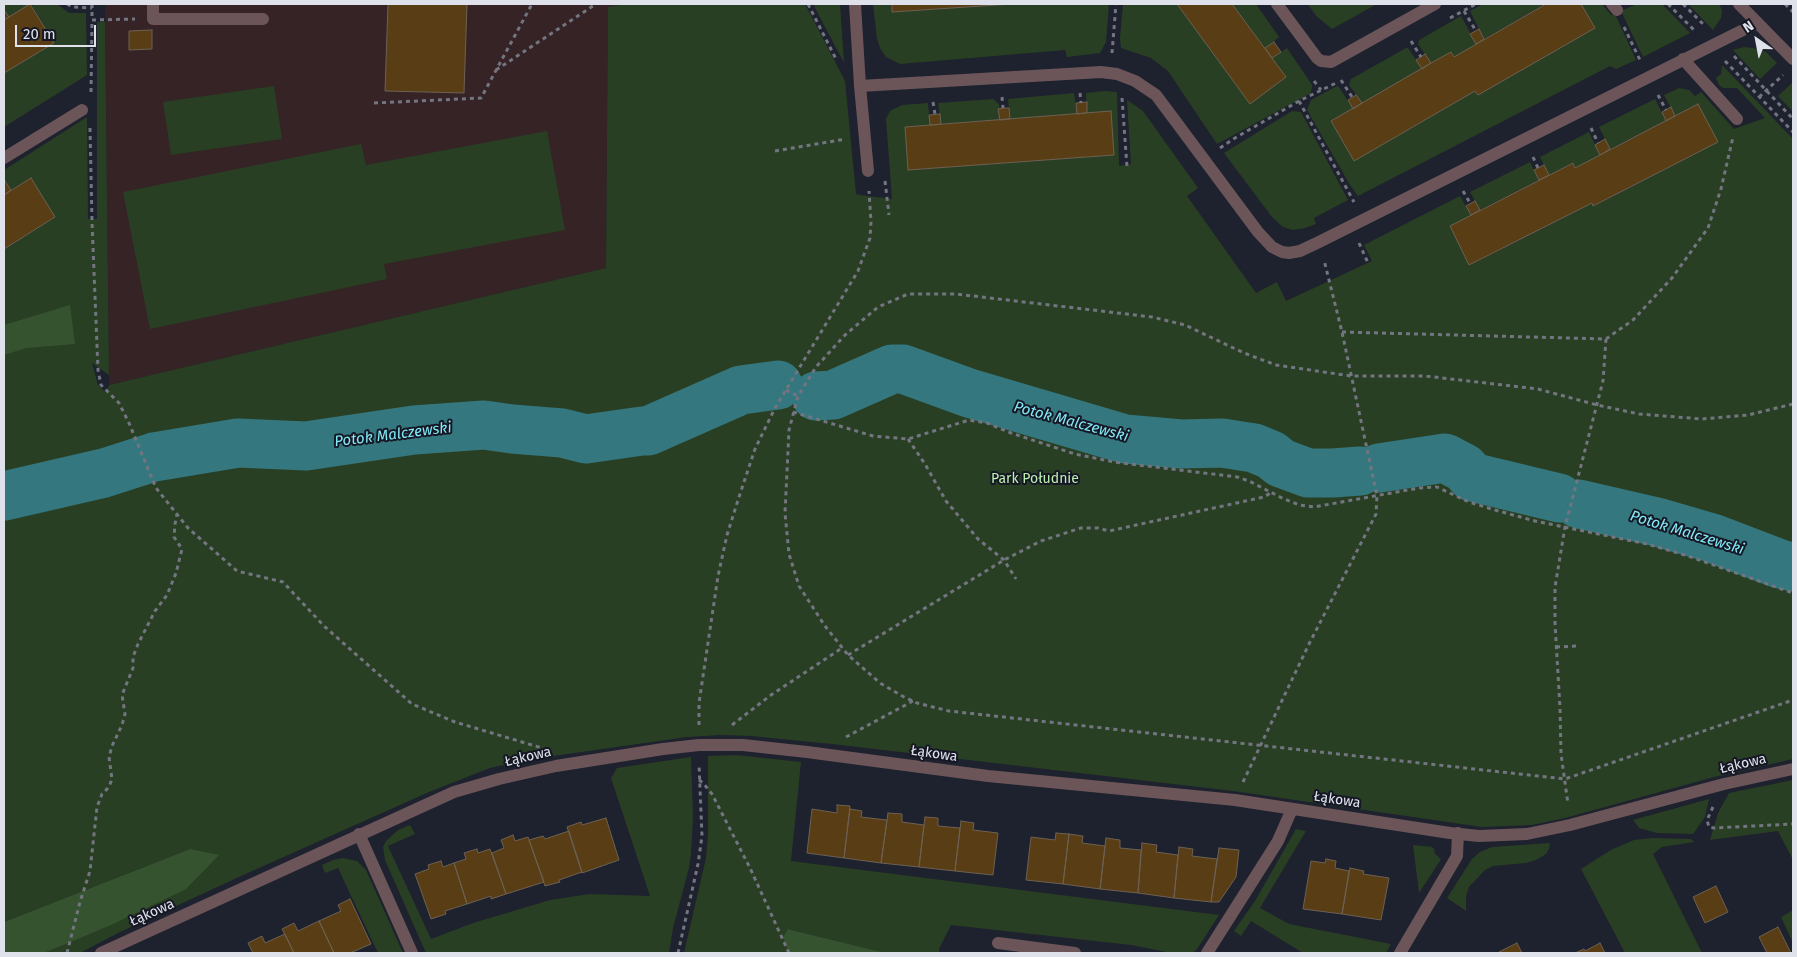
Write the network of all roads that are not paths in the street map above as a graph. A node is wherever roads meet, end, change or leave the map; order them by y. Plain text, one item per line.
1 (152, 4) edge
2 (856, 4) edge
3 (1277, 4) edge
4 (1435, 4) edge
5 (1739, 4) edge
6 (263, 19) dead end
7 (1757, 23) junction
8 (1683, 59) junction
9 (1793, 59) edge
10 (859, 80) junction
11 (82, 110) dead end
12 (1737, 119) road end
13 (4, 158) edge
14 (868, 171) road end
15 (1793, 769) edge
16 (1292, 809) junction
17 (359, 834) junction
18 (1458, 834) junction
19 (998, 943) dead end
20 (101, 953) edge
21 (412, 953) edge
22 (1076, 953) edge
23 (1207, 953) edge
24 (1400, 953) edge

1 - 6 street
2 - 10 street
3 - 4 street
5 - 7 street
7 - 8 street
7 - 9 street
8 - 10 street
8 - 12 street
10 - 14 street
11 - 13 street
15 - 18 street, Łąkowa
16 - 17 street, Łąkowa
16 - 18 street, Łąkowa
16 - 23 street
17 - 20 street, Łąkowa
17 - 21 street
18 - 24 street
19 - 22 street

